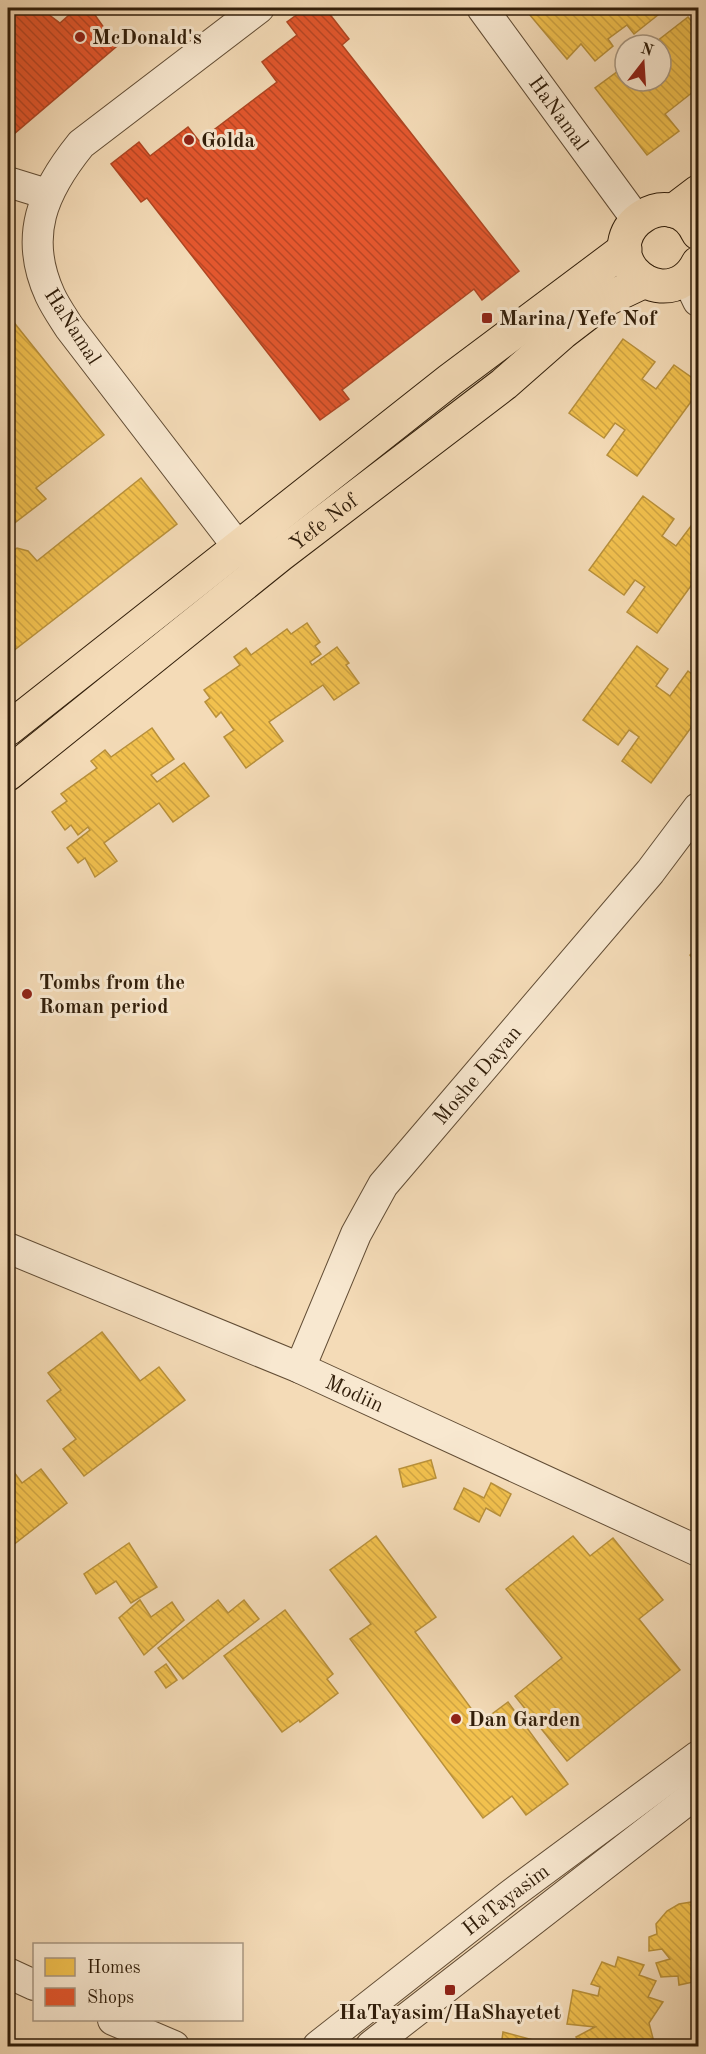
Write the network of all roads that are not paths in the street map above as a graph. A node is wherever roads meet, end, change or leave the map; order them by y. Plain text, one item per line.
1 (259, 8) edge
2 (483, 8) edge
3 (8, 182) edge
4 (47, 194) junction
5 (686, 201) edge
6 (699, 233) edge
7 (631, 235) junction
8 (645, 281) junction
9 (695, 281) edge
10 (238, 548) junction
11 (280, 555) junction
12 (8, 729) edge
13 (8, 774) edge
14 (699, 808) edge
15 (8, 1248) edge
16 (300, 1368) junction
17 (699, 1551) edge
18 (699, 1756) edge
19 (699, 1792) edge
20 (8, 1973) edge
21 (33, 1985) edge
22 (118, 2021) edge
23 (174, 2046) edge
24 (318, 2046) edge
25 (371, 2046) edge

1 - 4 street, HaNamal
2 - 7 street, HaNamal
3 - 4 street
4 - 10 street, HaNamal
5 - 6 main road, Yefe Nof
5 - 7 main road, Yefe Nof
7 - 8 main road
7 - 10 main road, Yefe Nof
8 - 9 main road
8 - 11 main road, Yefe Nof
10 - 11 street
10 - 12 main road, Yefe Nof
11 - 13 main road, Yefe Nof
14 - 16 street, Moshe Dayan
15 - 16 street, Modiin
16 - 17 street, Modiin
18 - 24 street, HaTayasim
19 - 25 street, HaTayasim
20 - 21 street
22 - 23 street

